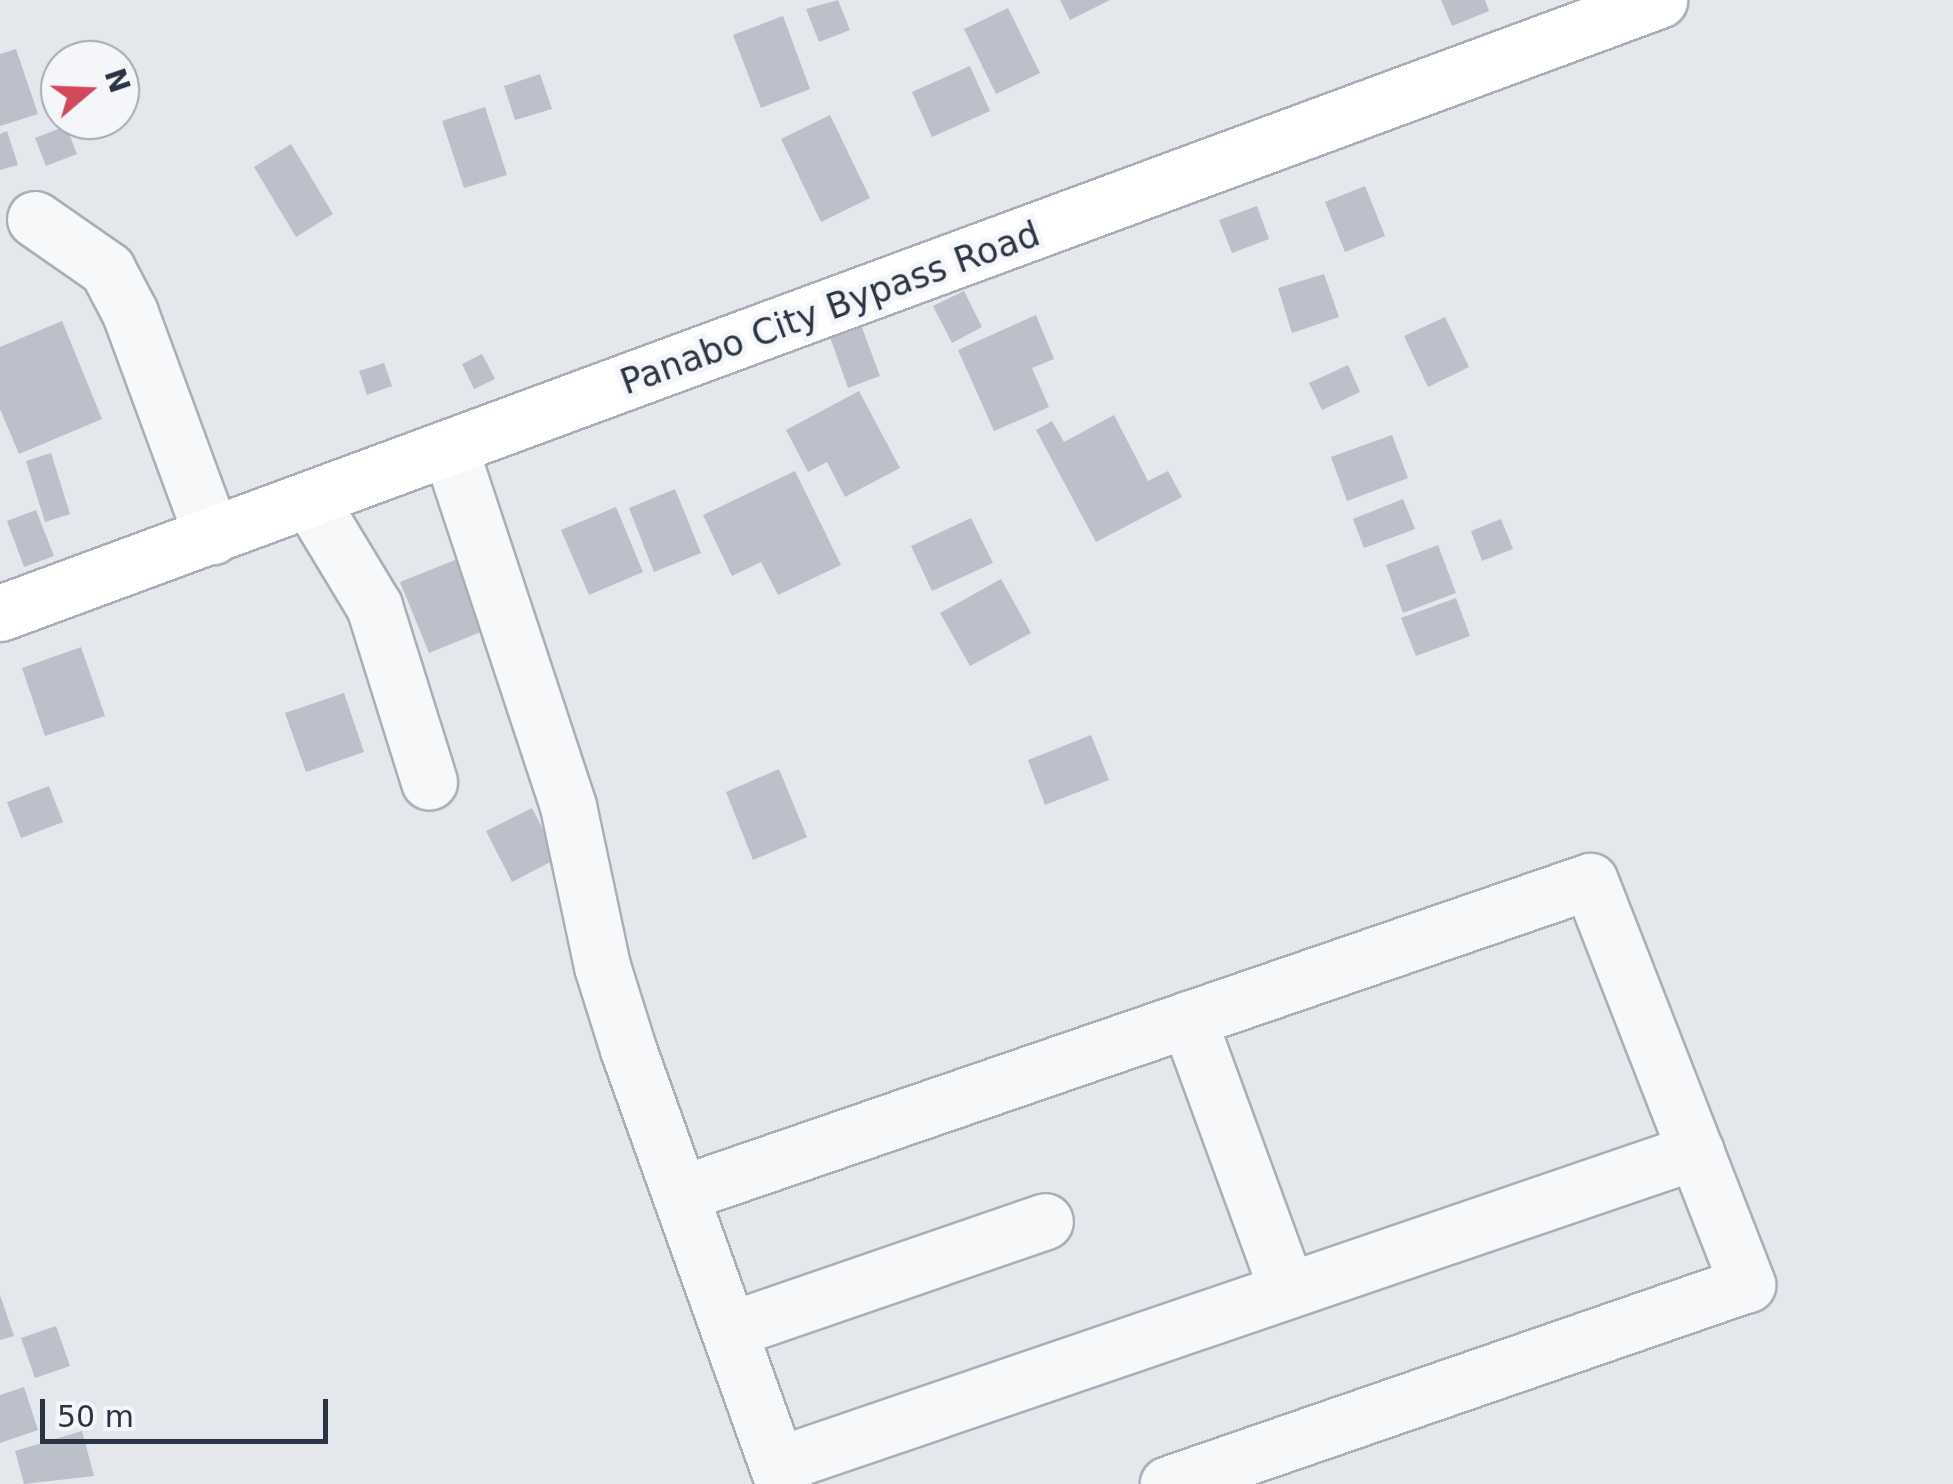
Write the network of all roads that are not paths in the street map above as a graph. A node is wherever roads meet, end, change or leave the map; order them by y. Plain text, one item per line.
1 (1659, 0) edge
2 (35, 219) dead end
3 (450, 449) junction
4 (310, 500) junction
5 (212, 536) junction
6 (0, 614) edge
7 (429, 782) dead end
8 (1188, 1019) junction
9 (1696, 1151) junction
10 (680, 1194) junction
11 (1046, 1220) dead end
12 (1287, 1290) junction
13 (729, 1330) junction
14 (781, 1474) edge
15 (1168, 1484) edge

1 - 3 main road, Panabo City Bypass Road
2 - 5 street
3 - 4 main road, Panabo City Bypass Road
3 - 10 street
4 - 5 main road, Panabo City Bypass Road
4 - 7 street
5 - 6 main road, Panabo City Bypass Road
8 - 9 street
8 - 10 street
8 - 12 street
9 - 12 street
9 - 15 street
10 - 13 street
11 - 13 street
12 - 14 street
13 - 14 street

